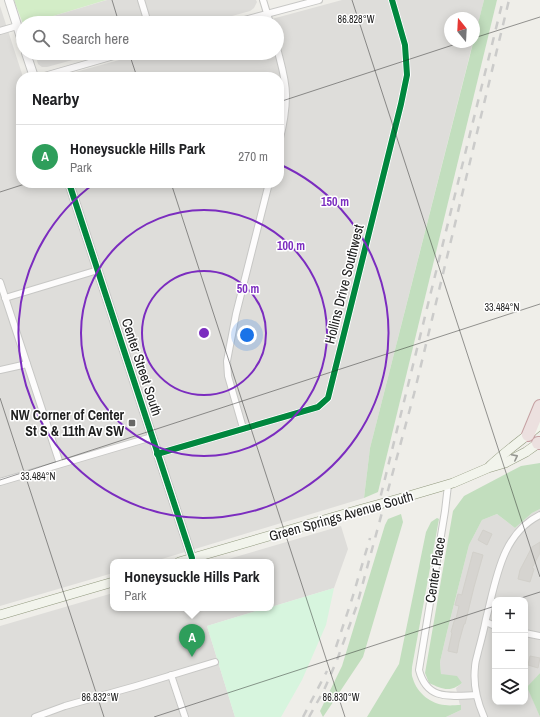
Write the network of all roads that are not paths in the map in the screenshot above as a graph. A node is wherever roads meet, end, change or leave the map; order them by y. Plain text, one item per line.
1 (9, 0) edge
2 (141, 0) edge
3 (263, 0) edge
4 (319, 0) edge
5 (392, 0) edge
6 (267, 14) junction
7 (146, 16) edge
8 (259, 16) edge
9 (16, 23) edge
10 (16, 26) edge
11 (0, 31) edge
12 (28, 60) edge
13 (100, 60) edge
14 (281, 60) edge
15 (32, 72) edge
16 (58, 72) edge
17 (283, 72) edge
18 (284, 77) edge
19 (284, 122) edge
20 (72, 188) edge
21 (268, 188) edge
22 (98, 270) junction
23 (0, 282) edge
24 (5, 298) junction
25 (27, 364) junction
26 (0, 370) edge
27 (540, 406) edge
28 (540, 425) edge
29 (243, 428) junction
30 (528, 435) junction
31 (152, 437) junction
32 (539, 443) edge
33 (157, 454) junction
34 (60, 464) junction
35 (488, 468) junction
36 (0, 482) edge
37 (448, 485) junction
38 (540, 515) edge
39 (192, 558) junction
40 (189, 559) edge
41 (110, 583) edge
42 (0, 615) edge
43 (486, 622) junction
44 (492, 625) edge
45 (528, 634) edge
46 (540, 636) edge
47 (215, 662) dead end
48 (171, 676) junction
49 (476, 695) junction
50 (34, 717) edge
51 (185, 717) edge
52 (484, 717) edge

1 - 9 street
2 - 7 street
3 - 6 street
4 - 6 street
5 - 29 street, Hollins Drive Southwest
6 - 8 street
10 - 11 street
12 - 15 street
13 - 16 street
14 - 17 street
18 - 19 street
20 - 22 street, Center Street South
21 - 29 street
22 - 24 street
22 - 31 street, Center Street South
23 - 24 street
24 - 25 street
25 - 26 street
25 - 34 street
27 - 30 highway
28 - 30 main road, Green Springs Avenue South
29 - 33 street, Hollins Drive Southwest
30 - 35 main road, Green Springs Avenue South
31 - 33 street, Center Street South
31 - 34 street
35 -> 32 main road, Green Springs Avenue South
33 - 39 street, Center Street South
34 - 36 street
35 - 37 main road, Green Springs Avenue South
37 - 39 main road, Green Springs Avenue South, bridge
37 - 49 street, Center Place
38 - 43 street
39 - 40 main road, Green Springs Avenue South
41 - 42 main road
43 - 44 street
43 - 49 street
45 - 46 street
47 - 48 street
48 - 50 street
48 - 51 street
49 - 52 street

